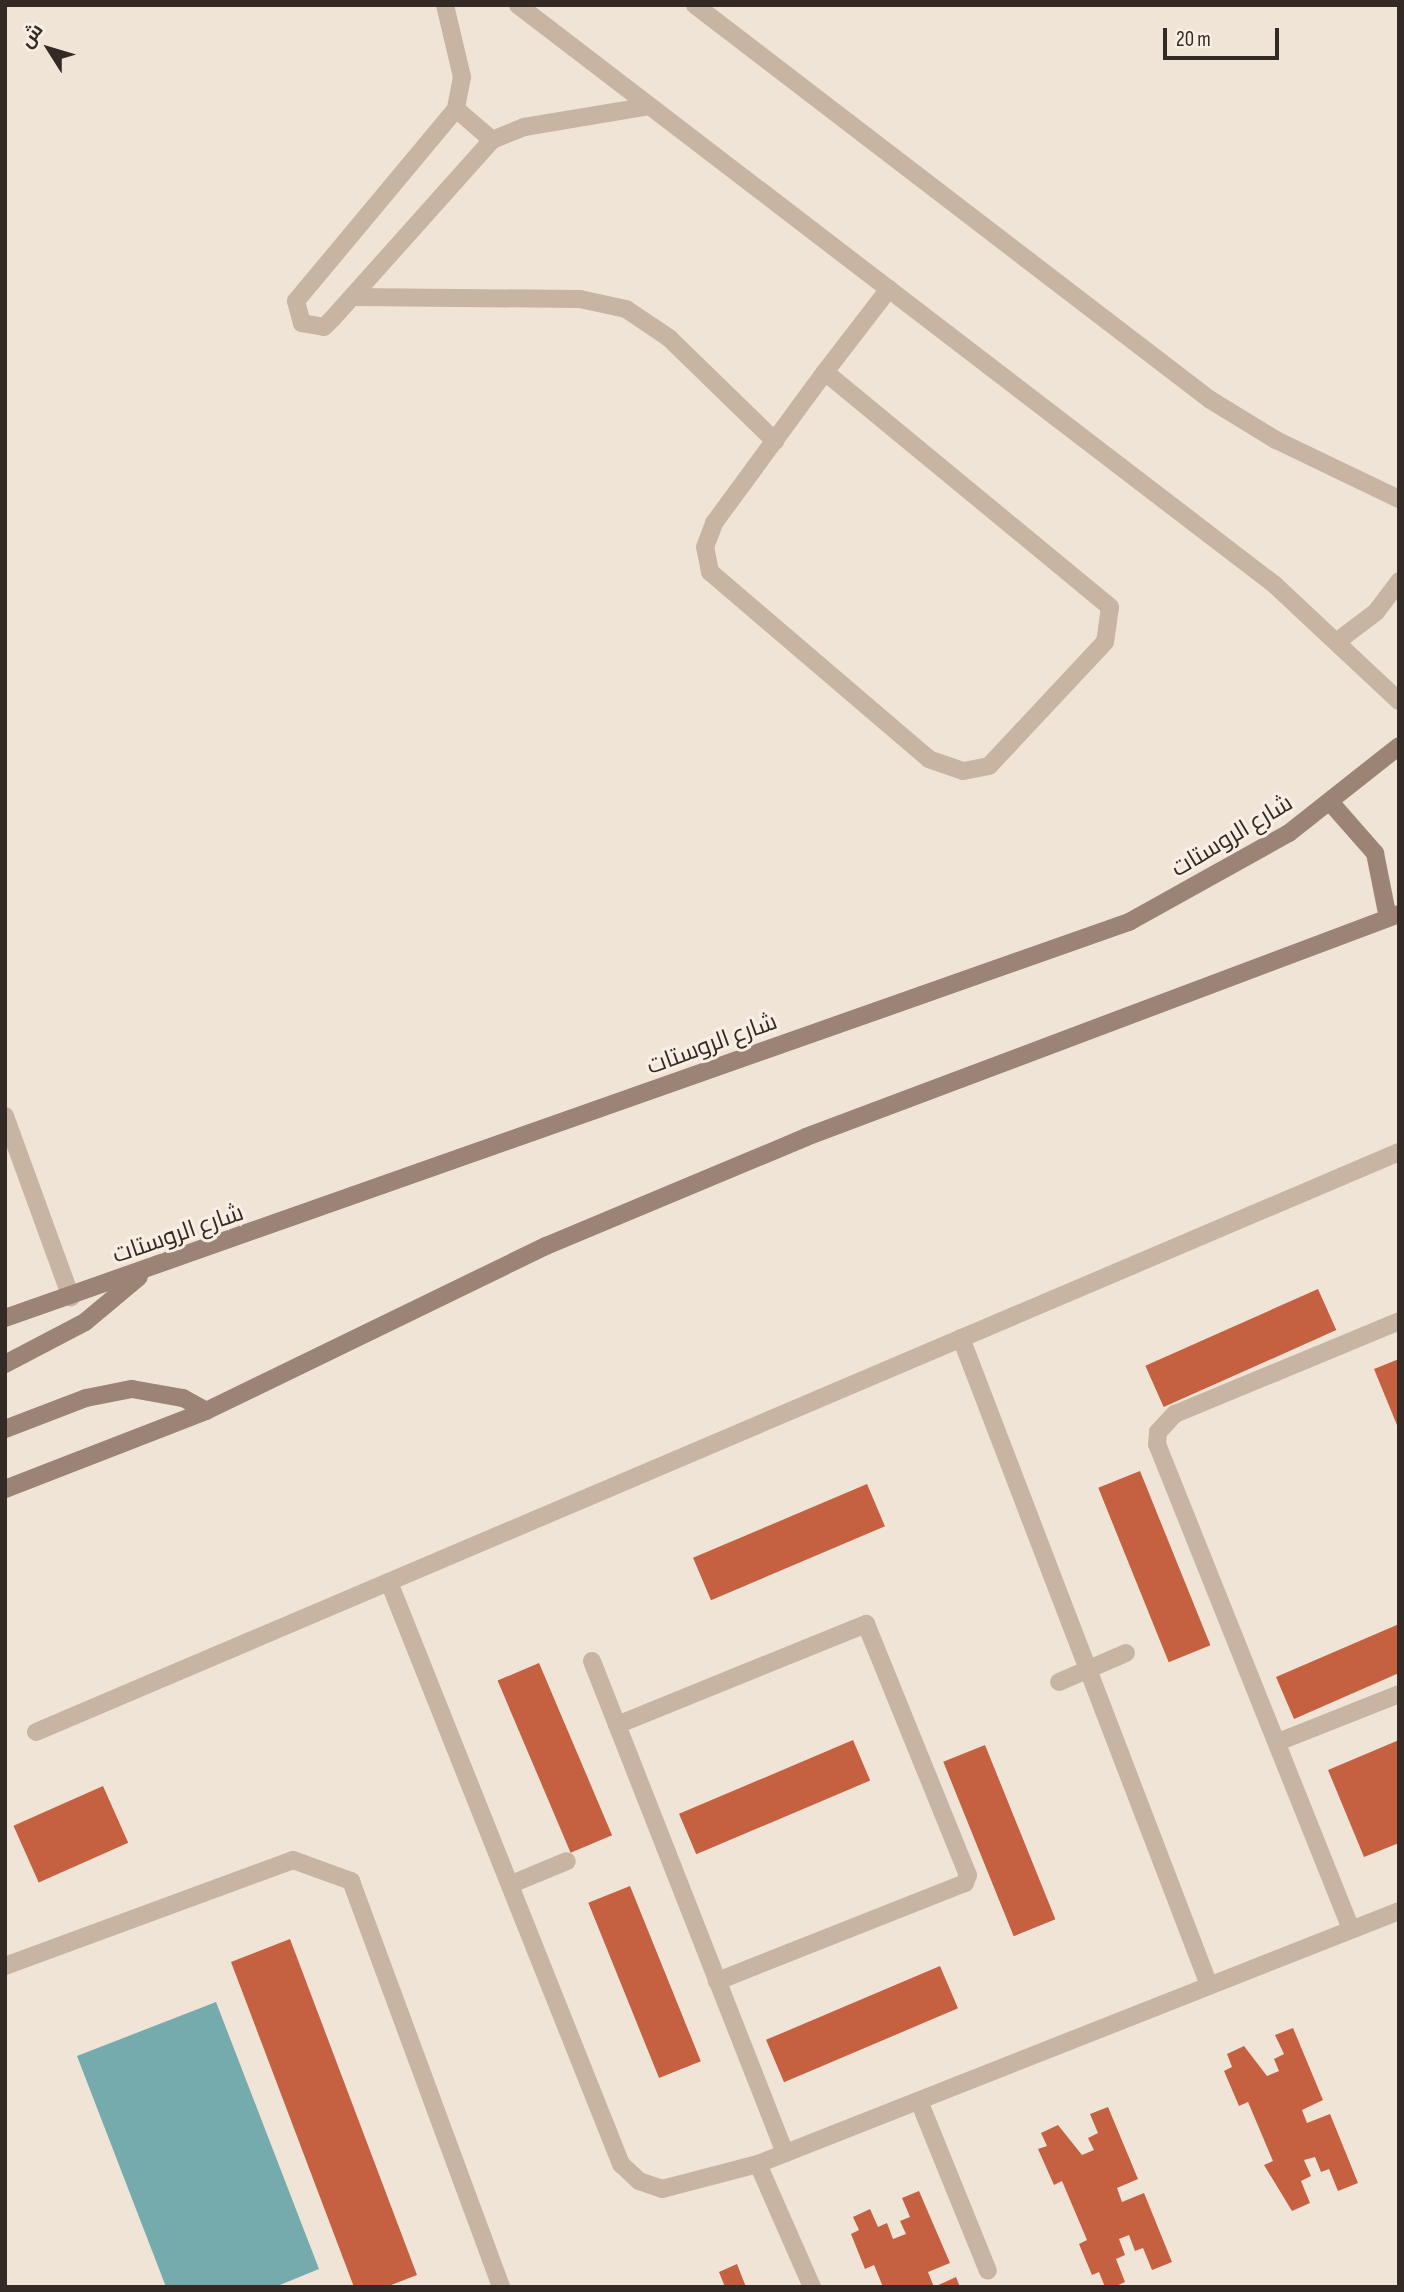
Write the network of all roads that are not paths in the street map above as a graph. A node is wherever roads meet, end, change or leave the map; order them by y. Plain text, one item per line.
1 (444, 5) edge
2 (518, 5) edge
3 (695, 5) edge
4 (649, 106) junction
5 (456, 108) junction
6 (492, 140) junction
7 (888, 289) junction
8 (352, 297) junction
9 (825, 372) junction
10 (775, 441) junction
11 (1399, 499) edge
12 (1399, 581) edge
13 (1339, 640) junction
14 (1399, 701) edge
15 (1399, 746) edge
16 (1331, 803) junction
17 (1393, 916) edge
18 (5, 1116) edge
19 (1399, 1152) edge
20 (145, 1272) junction
21 (71, 1297) junction
22 (5, 1318) edge
23 (1399, 1321) edge
24 (961, 1338) junction
25 (5, 1364) edge
26 (206, 1411) junction
27 (5, 1429) edge
28 (5, 1489) edge
29 (389, 1582) junction
30 (1126, 1653) dead end
31 (592, 1661) dead end
32 (1090, 1669) junction
33 (1059, 1682) dead end
34 (1399, 1694) edge
35 (617, 1725) junction
36 (36, 1732) dead end
37 (1278, 1742) junction
38 (567, 1861) dead end
39 (513, 1883) junction
40 (1399, 1911) edge
41 (1351, 1929) junction
42 (5, 1966) edge
43 (717, 1981) junction
44 (1209, 1985) junction
45 (919, 2101) junction
46 (785, 2152) junction
47 (758, 2164) junction
48 (988, 2271) dead end
49 (501, 2287) edge
50 (812, 2287) edge

1 - 5 street
2 - 4 street
3 - 11 street
4 - 6 street
4 - 7 street
5 - 6 street
5 - 8 street
6 - 8 street
7 - 9 street
7 - 13 street
8 - 10 street
9 - 10 street
9 - 10 street
12 - 13 street
13 - 14 street
15 - 16 main road, شارع الروستات
16 - 17 main road
16 - 20 main road, شارع الروستات
17 - 26 main road
18 - 21 street
19 - 24 street
20 - 21 main road, شارع الروستات
20 - 25 main road
21 - 22 main road, شارع الروستات
23 - 37 street
24 - 29 street
24 - 32 street
26 - 27 main road
26 - 28 main road
29 - 36 street
29 - 39 street
30 - 32 street
31 - 35 street
32 - 33 street
32 - 44 street
34 - 37 street
35 - 43 street
35 - 43 street
37 - 41 street
38 - 39 street
39 - 47 street
40 - 41 street
41 - 44 street
42 - 49 street
43 - 46 street
44 - 45 street
45 - 46 street
45 - 48 street
46 - 47 street
47 - 50 street

